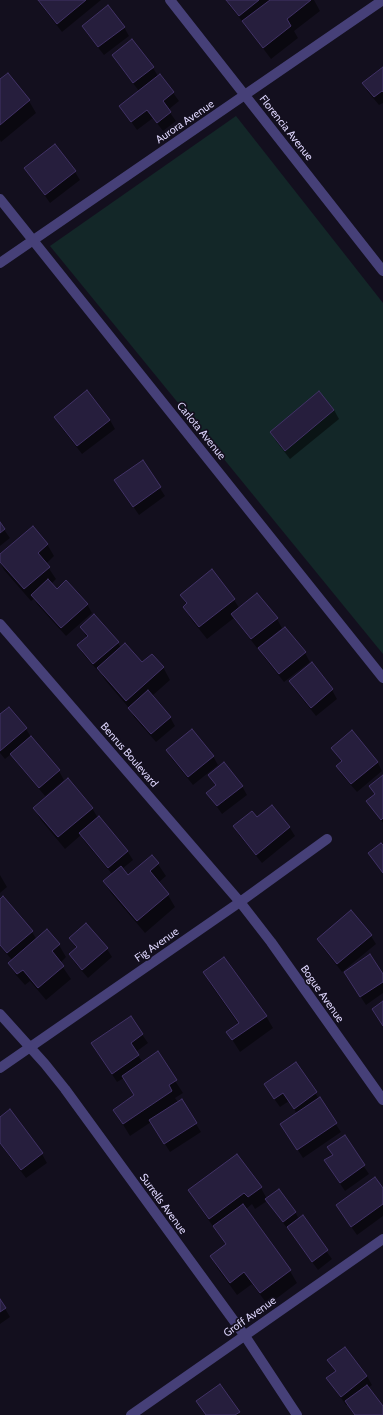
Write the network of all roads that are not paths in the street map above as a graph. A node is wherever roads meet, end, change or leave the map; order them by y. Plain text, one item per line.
1 (170, 0) edge
2 (383, 0) edge
3 (246, 95) junction
4 (0, 199) edge
5 (33, 241) junction
6 (0, 263) edge
7 (383, 271) edge
8 (0, 624) edge
9 (383, 678) edge
10 (327, 839) dead end
11 (240, 902) junction
12 (0, 1014) edge
13 (30, 1048) junction
14 (0, 1068) edge
15 (383, 1100) edge
16 (383, 1239) edge
17 (245, 1336) junction
18 (131, 1415) edge
19 (297, 1415) edge

1 - 3 street, Florencia Avenue
2 - 3 street, Aurora Avenue
3 - 5 street, Aurora Avenue
3 - 7 street, Florencia Avenue
4 - 5 street, Carlota Avenue
5 - 6 street, Aurora Avenue
5 - 9 street, Carlota Avenue
8 - 11 street, Benrus Boulevard
10 - 11 street, Fig Avenue
11 - 13 street, Fig Avenue
11 - 15 street, Bogue Avenue
12 - 13 street, Surrells Avenue
13 - 14 street, Fig Avenue
13 - 17 street, Surrells Avenue
16 - 17 street, Groff Avenue
17 - 18 street, Groff Avenue
17 - 19 street, Surrells Avenue

